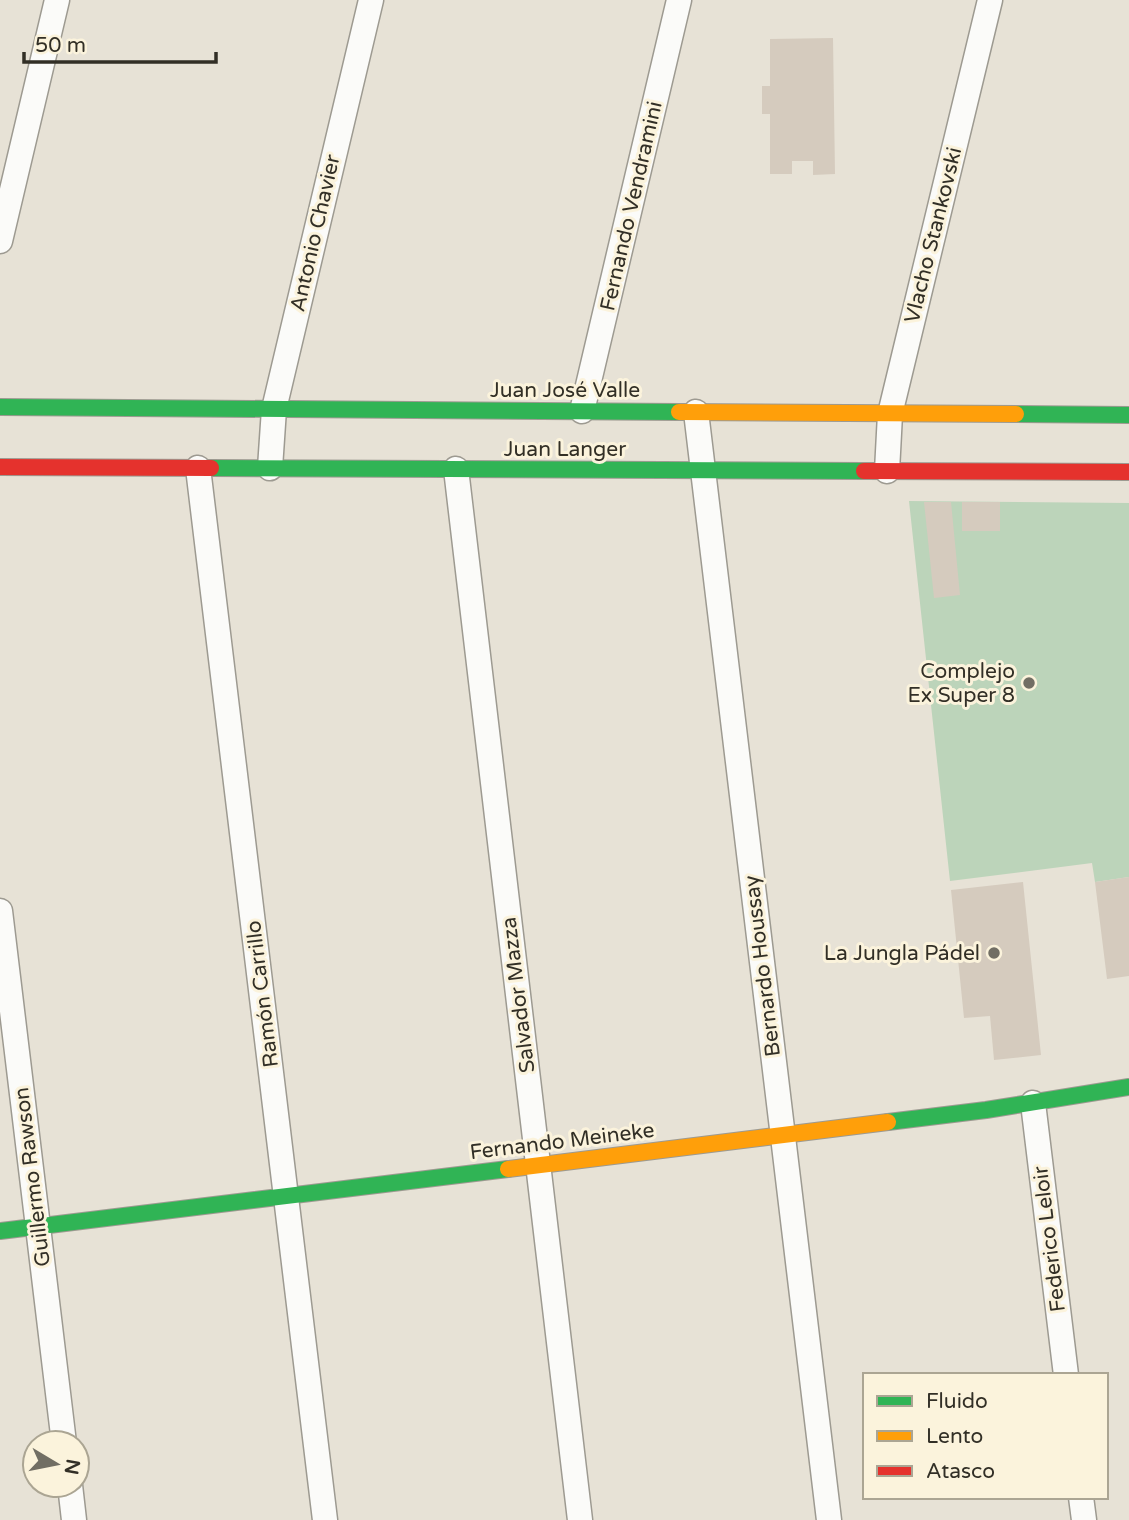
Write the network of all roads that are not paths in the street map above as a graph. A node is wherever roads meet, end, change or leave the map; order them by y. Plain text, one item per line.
1 (57, 0) edge
2 (370, 0) edge
3 (680, 0) edge
4 (990, 0) edge
5 (0, 242) edge
6 (0, 407) edge
7 (274, 409) junction
8 (582, 411) junction
9 (696, 412) junction
10 (890, 414) junction
11 (1129, 415) edge
12 (0, 467) edge
13 (198, 468) junction
14 (270, 468) junction
15 (456, 469) junction
16 (702, 470) junction
17 (887, 471) junction
18 (1129, 472) edge
19 (0, 911) edge
20 (1129, 1087) edge
21 (1033, 1103) junction
22 (782, 1135) junction
23 (538, 1165) junction
24 (286, 1196) junction
25 (38, 1226) junction
26 (0, 1231) edge
27 (1066, 1373) edge
28 (62, 1429) edge
29 (71, 1499) edge
30 (1081, 1499) edge
31 (74, 1520) edge
32 (325, 1520) edge
33 (580, 1520) edge
34 (829, 1520) edge
35 (1084, 1520) edge

1 - 5 street
2 - 7 street, Antonio Chavier
3 - 8 street, Fernando Vendramini
4 - 10 street, Vlacho Stankovski
6 - 7 main road, Juan José Valle
7 - 8 main road, Juan José Valle
7 - 14 street, Antonio Chavier
8 - 9 main road, Juan José Valle
9 - 10 main road, Juan José Valle
9 - 16 street, Bernardo Houssay
10 - 11 main road, Juan José Valle
10 - 17 street, Vlacho Stankovski
12 - 13 main road, Juan Langer
13 - 14 main road, Juan Langer
13 - 24 street, Ramón Carrillo
14 - 15 main road, Juan Langer
15 - 16 main road, Juan Langer
15 - 23 street, Salvador Mazza
16 - 17 main road, Juan Langer
16 - 22 street, Bernardo Houssay
17 - 18 main road, Juan Langer
19 - 25 street, Guillermo Rawson
20 - 21 main road, Fernando Meineke
21 - 22 main road, Fernando Meineke
21 - 27 street, Federico Leloir
22 - 23 main road, Fernando Meineke
22 - 34 street, Bernardo Houssay
23 - 24 main road, Fernando Meineke
23 - 33 street, Salvador Mazza
24 - 25 main road, Fernando Meineke
24 - 32 street, Ramón Carrillo
25 - 26 main road, Fernando Meineke
25 - 28 street, Guillermo Rawson
29 - 31 street
30 - 35 street

